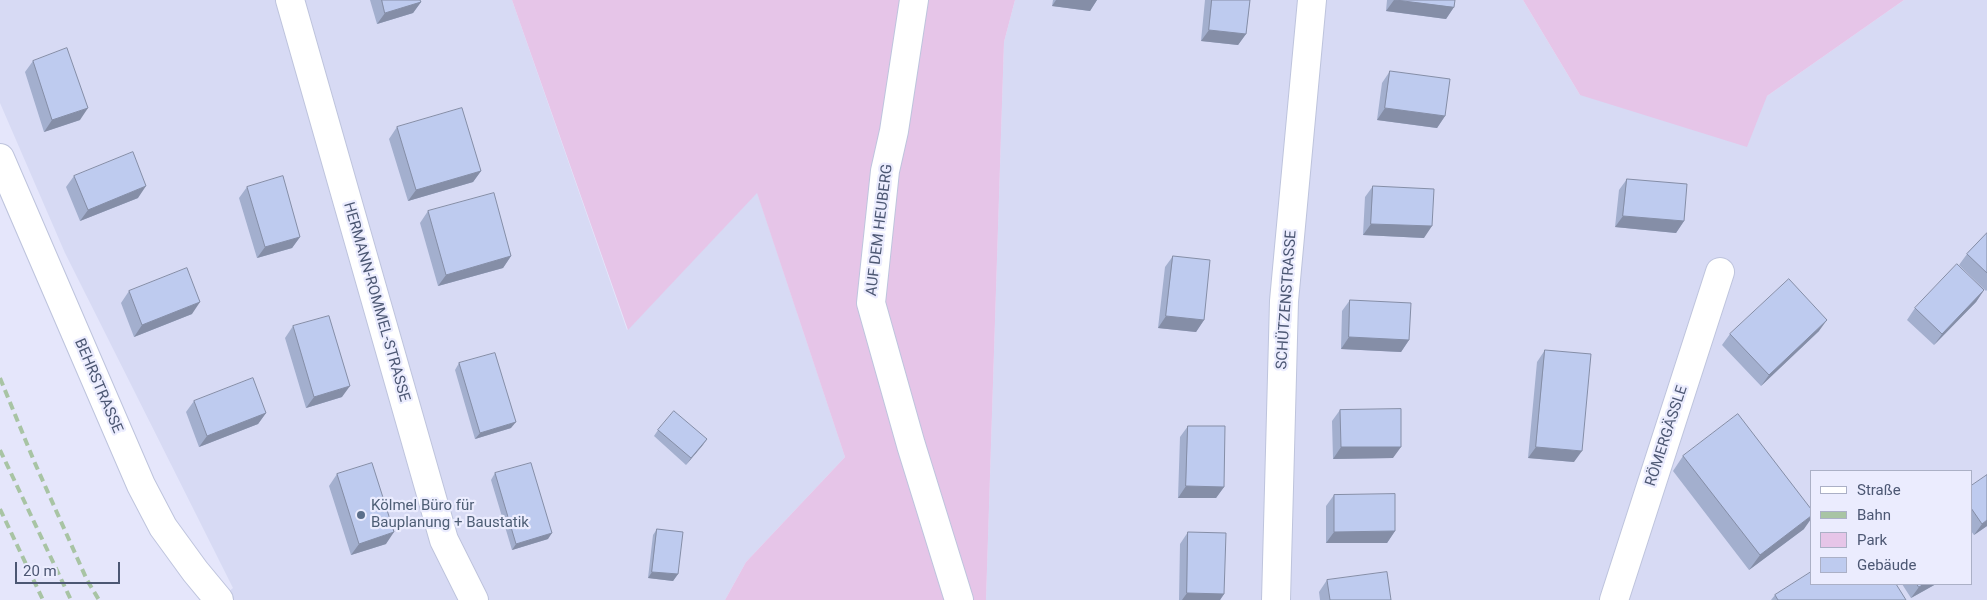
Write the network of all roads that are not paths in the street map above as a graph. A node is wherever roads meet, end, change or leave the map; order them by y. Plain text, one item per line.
1 (290, 0) edge
2 (914, 0) edge
3 (1312, 0) edge
4 (0, 158) edge
5 (1720, 272) dead end
6 (219, 600) edge
7 (474, 600) edge
8 (959, 600) edge
9 (1276, 600) edge
10 (1614, 600) edge

1 - 7 street, HERMANN-ROMMEL-STRASSE
2 - 8 street, AUF DEM HEUBERG
3 - 9 street, SCHÜTZENSTRASSE
4 - 6 street, BEHRSTRASSE
5 - 10 street, RÖMERGÄSSLE

